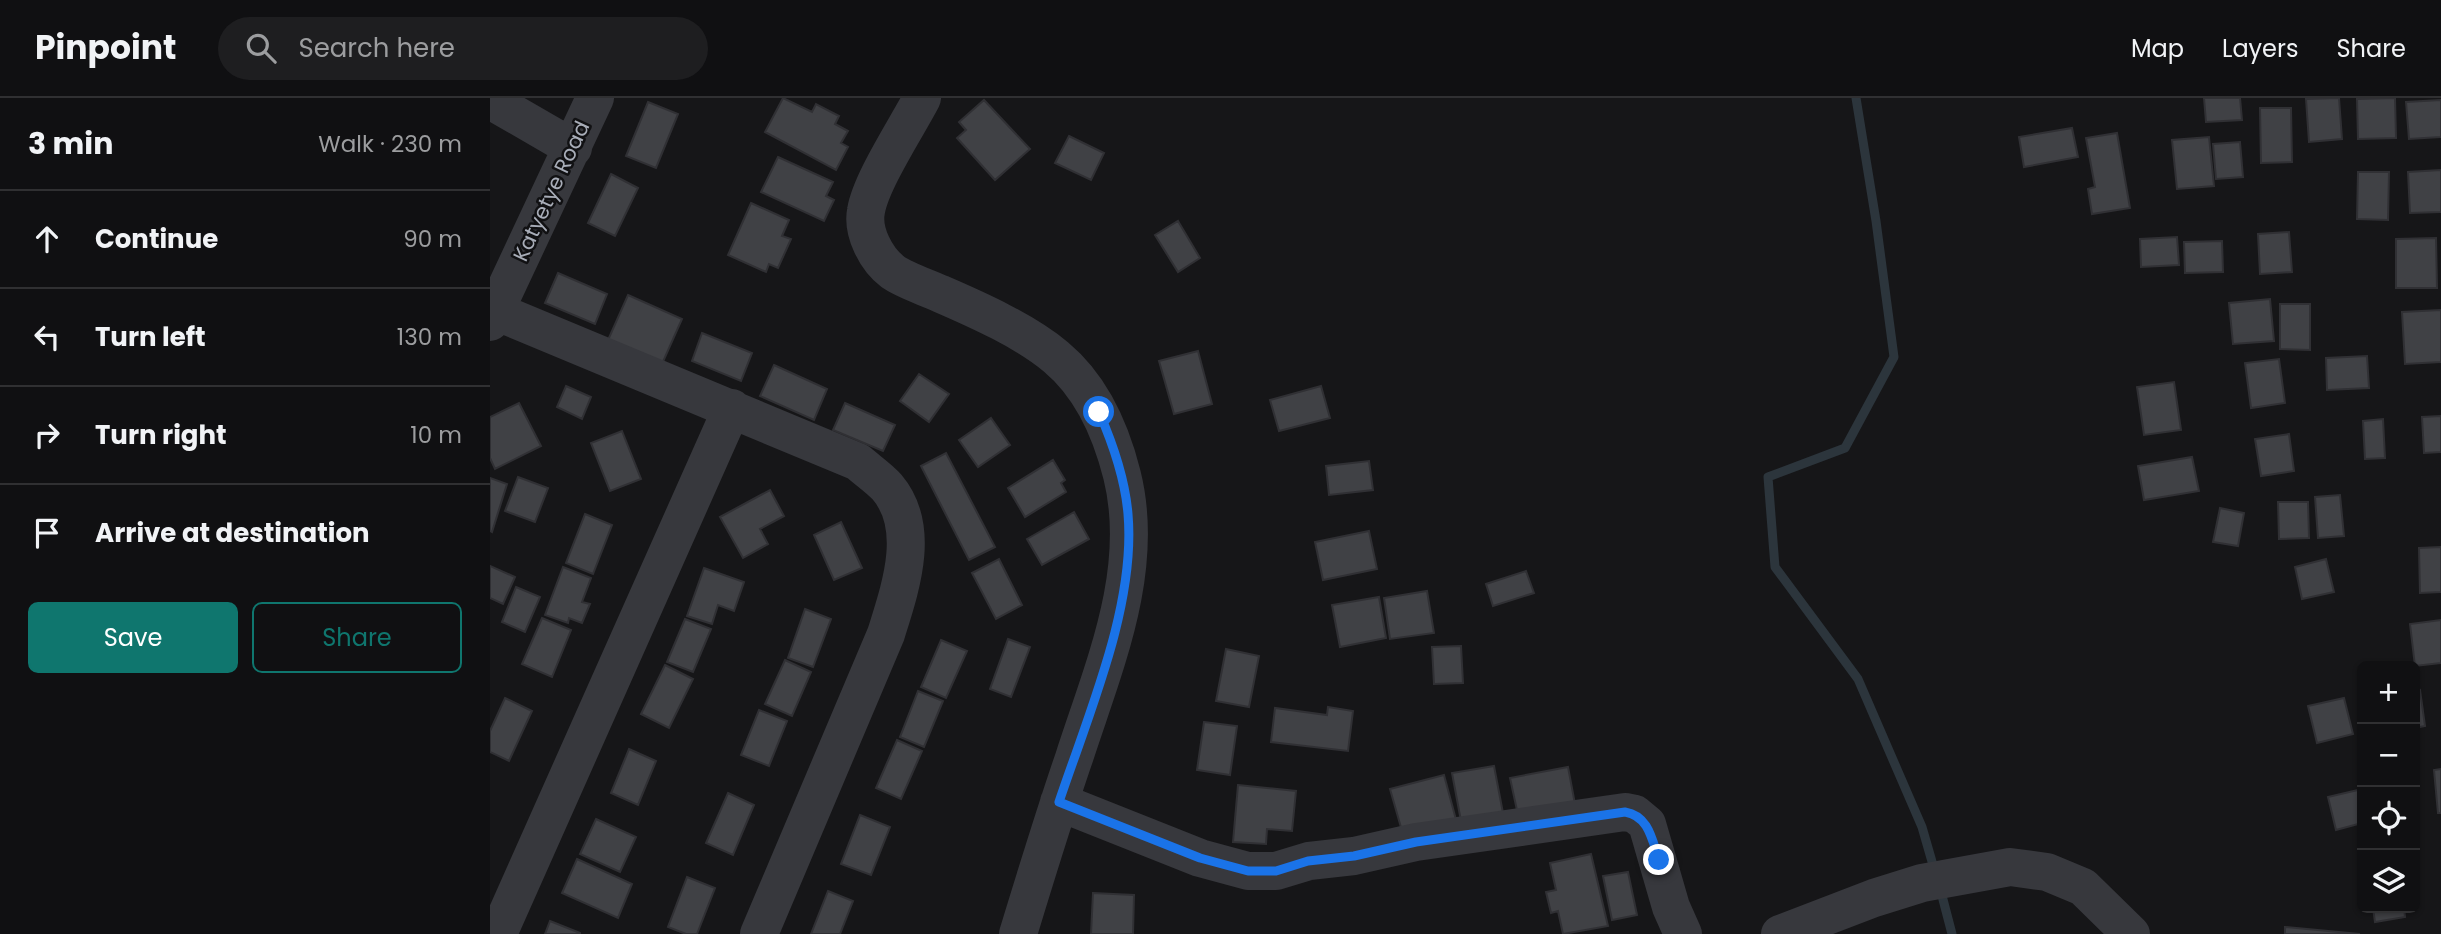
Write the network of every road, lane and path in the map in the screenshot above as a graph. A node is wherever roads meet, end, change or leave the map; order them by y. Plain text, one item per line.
1 (594, 98) edge
2 (922, 98) edge
3 (490, 100) edge
4 (573, 148) junction
5 (492, 317) edge
6 (732, 408) junction
7 (1059, 802) junction
8 (498, 934) edge
9 (759, 934) edge
10 (1018, 934) edge
11 (1683, 934) edge
12 (1780, 934) edge
13 (2131, 934) edge

1 - 4 street, Katyetye Road
2 - 7 street
3 - 4 street
4 - 5 street, Katyetye Road
5 - 6 street
6 - 8 street
6 - 9 street
7 - 10 street
7 - 11 street
12 - 13 street

